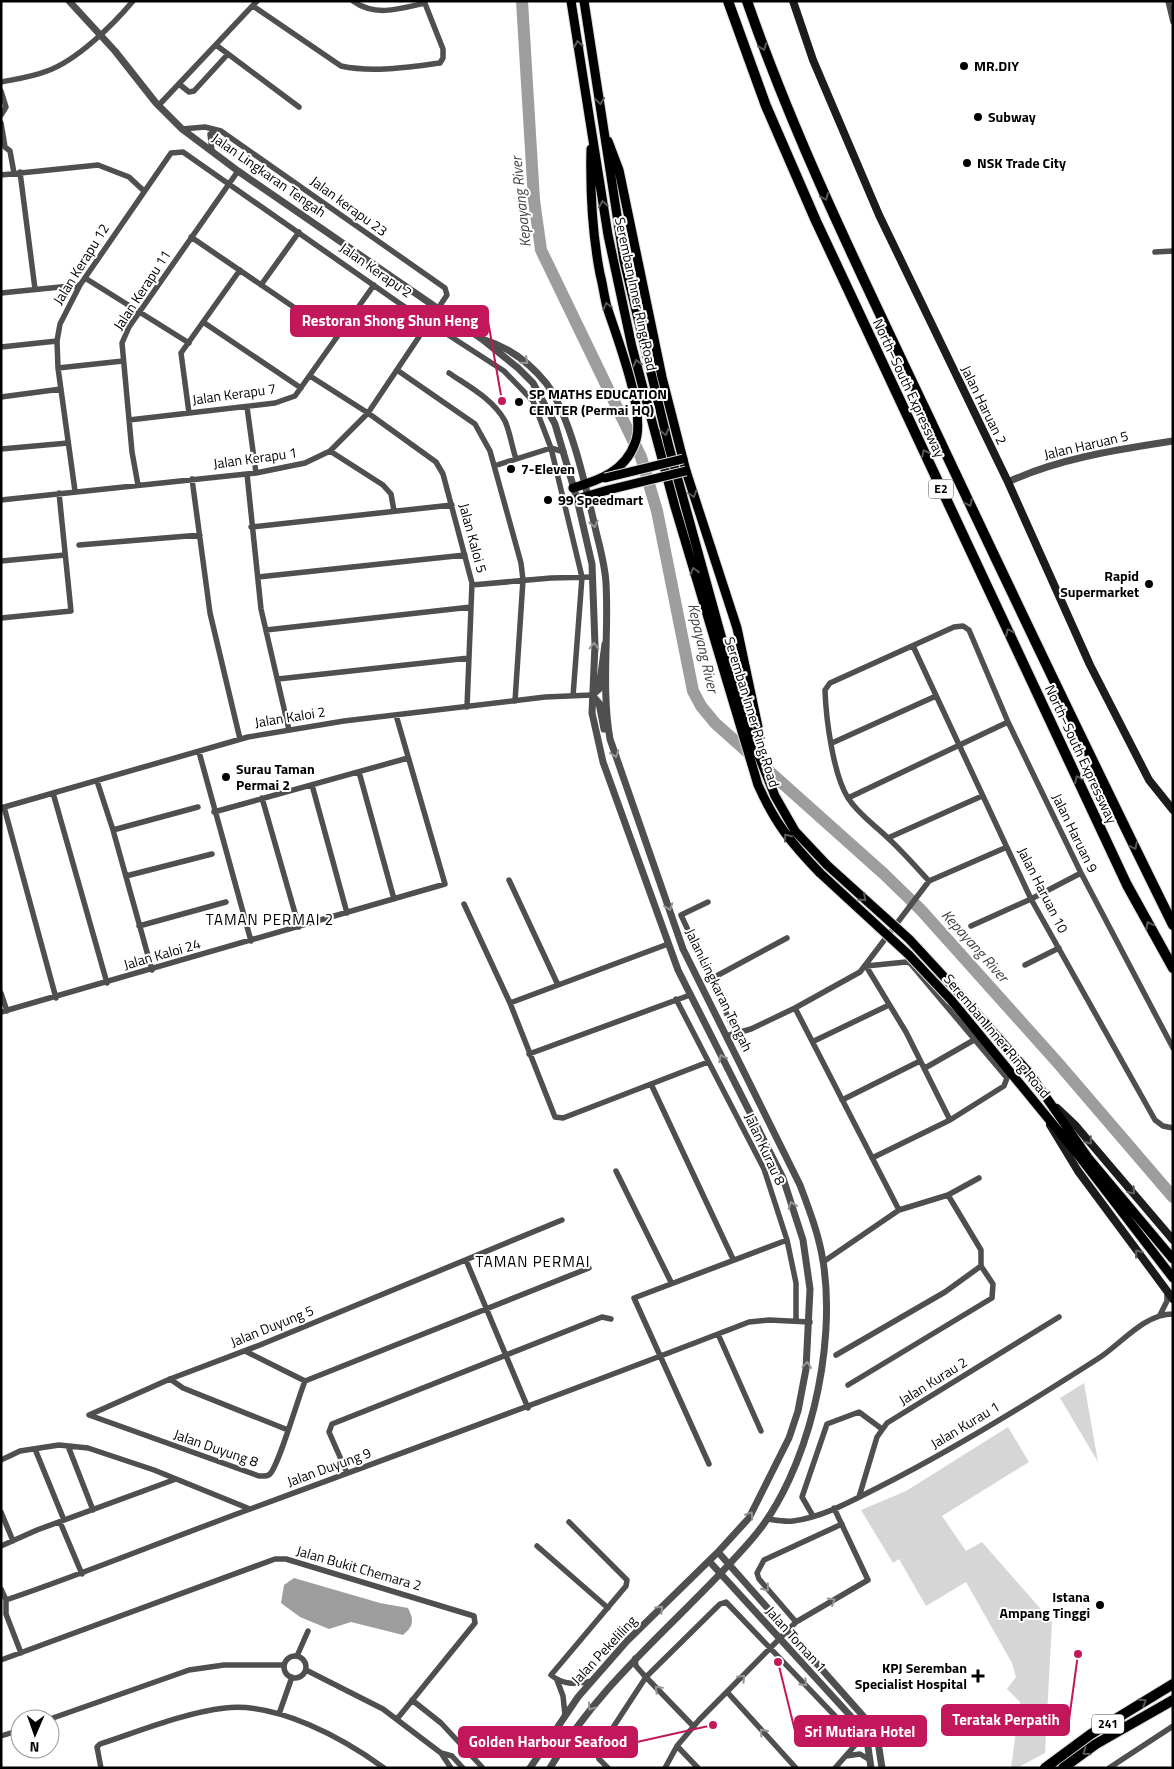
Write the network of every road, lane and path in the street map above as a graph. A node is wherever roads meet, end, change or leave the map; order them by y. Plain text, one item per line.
1 (69, 1) edge
2 (134, 1) edge
3 (352, 1) edge
4 (571, 1) edge
5 (584, 1) edge
6 (728, 1) edge
7 (747, 1) edge
8 (793, 1) edge
9 (1168, 1) edge
10 (424, 2) edge
11 (255, 3) edge
12 (1173, 22) edge
13 (100, 34) junction
14 (216, 45) junction
15 (227, 55) junction
16 (1, 82) edge
17 (179, 84) junction
18 (1, 92) edge
19 (158, 106) junction
20 (299, 107) dead end
21 (1, 115) edge
22 (1, 123) edge
23 (182, 129) junction
24 (604, 129) junction
25 (222, 131) junction
26 (591, 132) junction
27 (213, 152) junction
28 (171, 154) joint
29 (238, 171) junction
30 (17, 173) junction
31 (1, 175) edge
32 (230, 183) junction
33 (144, 191) junction
34 (299, 232) junction
35 (191, 237) junction
36 (1173, 251) edge
37 (1154, 252) dead end
38 (240, 270) junction
39 (85, 278) junction
40 (80, 285) junction
41 (261, 285) junction
42 (374, 285) junction
43 (35, 289) junction
44 (1, 293) edge
45 (440, 308) junction
46 (141, 312) junction
47 (203, 322) junction
48 (430, 322) junction
49 (336, 336) junction
50 (482, 339) junction
51 (57, 341) junction
52 (189, 343) junction
53 (1, 347) edge
54 (123, 361) junction
55 (58, 368) junction
56 (397, 370) junction
57 (448, 373) dead end
58 (310, 376) junction
59 (301, 388) junction
60 (61, 389) junction
61 (1, 397) edge
62 (247, 407) junction
63 (189, 413) junction
64 (368, 413) junction
65 (129, 420) junction
66 (1173, 441) edge
67 (68, 442) junction
68 (552, 448) junction
69 (1, 449) edge
70 (330, 451) junction
71 (564, 452) junction
72 (516, 459) junction
73 (683, 459) junction
74 (494, 466) junction
75 (686, 471) junction
76 (256, 473) junction
77 (247, 474) junction
78 (192, 478) junction
79 (605, 478) junction
80 (1008, 482) junction
81 (138, 484) junction
82 (585, 484) junction
83 (574, 488) junction
84 (75, 491) junction
85 (59, 493) junction
86 (588, 496) junction
87 (1, 500) edge
88 (577, 500) junction
89 (452, 505) junction
90 (394, 511) junction
91 (252, 527) junction
92 (200, 535) junction
93 (79, 545) dead end
94 (65, 555) junction
95 (465, 555) junction
96 (1, 561) edge
97 (258, 577) junction
98 (582, 577) junction
99 (593, 577) junction
100 (523, 580) junction
101 (472, 585) junction
102 (471, 607) junction
103 (1, 618) edge
104 (266, 630) junction
105 (608, 640) junction
106 (913, 646) junction
107 (469, 658) junction
108 (278, 679) junction
109 (592, 695) junction
110 (573, 696) junction
111 (936, 696) junction
112 (515, 701) junction
113 (467, 707) junction
114 (396, 715) junction
115 (741, 718) junction
116 (1008, 722) junction
117 (289, 730) junction
118 (240, 739) junction
119 (610, 739) junction
120 (832, 743) junction
121 (959, 745) junction
122 (199, 752) junction
123 (757, 754) junction
124 (408, 758) junction
125 (359, 772) junction
126 (97, 781) junction
127 (312, 785) junction
128 (53, 793) junction
129 (982, 796) junction
130 (262, 798) junction
131 (848, 798) junction
132 (3, 807) edge
133 (198, 807) dead end
134 (1173, 810) edge
135 (214, 812) junction
136 (113, 830) junction
137 (888, 838) junction
138 (1007, 848) junction
139 (212, 854) dead end
140 (1081, 874) junction
141 (126, 876) junction
142 (509, 880) dead end
143 (929, 881) junction
144 (394, 899) junction
145 (1031, 899) junction
146 (226, 902) dead end
147 (708, 902) dead end
148 (464, 904) dead end
149 (347, 912) junction
150 (1173, 925) edge
151 (139, 926) junction
152 (972, 926) dead end
153 (299, 927) junction
154 (787, 938) dead end
155 (252, 941) junction
156 (668, 944) junction
157 (1059, 948) junction
158 (1026, 965) dead end
159 (866, 966) junction
160 (1173, 968) edge
161 (152, 970) junction
162 (709, 980) junction
163 (107, 983) junction
164 (558, 985) junction
165 (1, 993) edge
166 (690, 995) junction
167 (56, 998) junction
168 (676, 1000) junction
169 (510, 1003) junction
170 (890, 1005) junction
171 (795, 1008) junction
172 (4, 1011) edge
173 (736, 1034) junction
174 (726, 1036) junction
175 (974, 1040) junction
176 (814, 1041) junction
177 (1173, 1048) edge
178 (529, 1054) junction
179 (920, 1061) junction
180 (708, 1062) junction
181 (925, 1068) junction
182 (652, 1084) junction
183 (842, 1100) junction
184 (1052, 1104) junction
185 (1041, 1111) junction
186 (950, 1120) junction
187 (1173, 1128) edge
188 (872, 1158) junction
189 (616, 1171) dead end
190 (979, 1178) dead end
191 (948, 1195) junction
192 (900, 1210) junction
193 (562, 1220) dead end
194 (787, 1240) junction
195 (1173, 1240) edge
196 (733, 1258) junction
197 (1173, 1259) edge
198 (466, 1260) junction
199 (823, 1262) junction
200 (981, 1266) junction
201 (588, 1268) dead end
202 (1173, 1278) edge
203 (671, 1282) junction
204 (1168, 1292) junction
205 (1173, 1299) edge
206 (486, 1308) junction
207 (1173, 1314) edge
208 (1160, 1315) junction
209 (1058, 1317) dead end
210 (611, 1319) dead end
211 (796, 1321) junction
212 (810, 1322) junction
213 (718, 1334) junction
214 (244, 1351) junction
215 (505, 1354) junction
216 (836, 1355) dead end
217 (660, 1357) junction
218 (170, 1379) junction
219 (305, 1381) junction
220 (848, 1386) dead end
221 (528, 1408) junction
222 (89, 1415) joint
223 (882, 1429) junction
224 (288, 1430) junction
225 (761, 1431) dead end
226 (68, 1446) junction
227 (35, 1449) junction
228 (1, 1460) edge
229 (709, 1464) dead end
230 (347, 1473) junction
231 (176, 1479) junction
232 (859, 1497) junction
233 (834, 1508) junction
234 (250, 1509) junction
235 (92, 1510) junction
236 (1, 1512) edge
237 (813, 1516) junction
238 (767, 1519) junction
239 (62, 1521) junction
240 (569, 1522) dead end
241 (842, 1524) junction
242 (13, 1541) junction
243 (1, 1546) edge
244 (537, 1546) dead end
245 (718, 1552) junction
246 (709, 1561) junction
247 (728, 1564) junction
248 (720, 1572) junction
249 (82, 1574) junction
250 (1, 1589) edge
251 (6, 1600) junction
252 (608, 1608) junction
253 (796, 1622) junction
254 (308, 1630) dead end
255 (787, 1631) junction
256 (778, 1639) junction
257 (771, 1648) junction
258 (21, 1653) junction
259 (297, 1656) junction
260 (635, 1658) junction
261 (1, 1660) edge
262 (284, 1665) junction
263 (306, 1670) junction
264 (622, 1670) junction
265 (644, 1676) junction
266 (292, 1678) junction
267 (557, 1680) junction
268 (592, 1681) junction
269 (1173, 1684) edge
270 (728, 1693) junction
271 (412, 1700) junction
272 (1173, 1700) edge
273 (836, 1701) junction
274 (829, 1709) junction
275 (279, 1714) junction
276 (60, 1715) edge
277 (565, 1715) junction
278 (397, 1719) junction
279 (694, 1726) junction
280 (872, 1726) junction
281 (1173, 1726) edge
282 (866, 1734) junction
283 (859, 1741) junction
284 (677, 1746) junction
285 (441, 1753) junction
286 (846, 1756) junction
287 (870, 1760) junction
288 (482, 1767) edge
289 (101, 1768) edge
290 (384, 1768) edge
291 (451, 1768) edge
292 (463, 1768) edge
293 (530, 1768) edge
294 (550, 1768) edge
295 (608, 1768) edge
296 (665, 1768) edge
297 (698, 1768) edge
298 (796, 1768) edge
299 (834, 1768) edge
300 (871, 1768) edge
301 (882, 1768) edge
302 (1045, 1768) edge
303 (1063, 1768) edge
304 (1109, 1768) edge

1 - 13 street, Jalan Lingkaran Tengah
2 - 13 street
3 - 10 street
26 -> 4 main road, Seremban Inner Ring Road
5 -> 24 main road, Seremban Inner Ring Road
160 -> 6 highway, North–South Expressway / E2
7 -> 150 highway, North–South Expressway / E2
8 - 80 main road, Jalan Haruan 2
9 - 12 street
10 - 11 street
11 - 14 street
13 - 16 street
13 - 19 street, Jalan Lingkaran Tengah
14 - 15 street
14 - 17 street
15 - 17 street
15 - 20 street
17 - 19 street
18 - 21 street
19 - 23 street, Jalan Lingkaran Tengah
22 - 30 street
23 - 25 street
23 - 27 street, Jalan Lingkaran Tengah
24 - 73 main road
24 -> 115 main road, Seremban Inner Ring Road
25 - 27 street
25 - 45 street, Jalan kerapu 23
79 -> 26 main road
115 -> 26 main road, Seremban Inner Ring Road
27 - 29 street, Jalan Lingkaran Tengah
28 - 32 street, Jalan Kerapu 2
28 - 33 street, Jalan Kerapu 12
29 - 32 street, Jalan Kerapu 11
29 - 45 street, Jalan Lingkaran Tengah
30 - 31 street
30 - 33 street
30 - 43 street
32 - 34 street, Jalan Kerapu 2
32 - 35 street, Jalan Kerapu 11
33 - 39 street, Jalan Kerapu 12
34 - 41 street
34 - 42 street, Jalan Kerapu 2
35 - 38 street
35 - 46 street, Jalan Kerapu 11
36 - 37 street
38 - 41 street
38 - 47 street
39 - 40 street, Jalan Kerapu 12
39 - 46 street
40 - 43 street
40 - 51 street, Jalan Kerapu 12
41 - 49 street
42 - 48 street, Jalan Kerapu 2
42 - 49 street, Jalan Kerapu 7
43 - 44 street
45 - 48 street, Jalan Kerapu 1
45 - 50 street, Jalan Lingkaran Tengah
46 - 52 street
46 - 54 street, Jalan Kerapu 11
47 - 52 street
47 - 59 street
48 - 56 street, Jalan Kerapu 1
48 - 68 street, Jalan Kerapu 2
49 - 58 street, Jalan Kerapu 7
50 - 71 street, Jalan Lingkaran Tengah
50 -> 82 street, Jalan Lingkaran Tengah
51 - 53 street
51 - 55 street, Jalan Kerapu 12
52 - 63 street
54 - 55 street
54 - 65 street, Jalan Kerapu 11
55 - 60 street, Jalan Kerapu 12
56 - 64 street, Jalan Kerapu 1
56 - 74 street
57 - 72 street
58 - 59 street, Jalan Kerapu 7
58 - 64 street, Jalan Kaloi 5
59 - 62 street, Jalan Kerapu 7
60 - 61 street
60 - 67 street, Jalan Kerapu 12
62 - 63 street, Jalan Kerapu 7
62 - 76 street
63 - 65 street, Jalan Kerapu 7
64 - 70 street, Jalan Kerapu 1
64 - 89 street, Jalan Kaloi 5
65 - 81 street, Jalan Kerapu 11
66 - 80 street, Jalan Haruan 5
67 - 69 street
67 - 84 street, Jalan Kerapu 12
68 - 71 street
68 - 72 street
68 - 98 street, Jalan Kerapu 2
70 - 76 street, Jalan Kerapu 1
70 - 90 street
71 - 83 street, Jalan Lingkaran Tengah
72 - 74 street
73 - 75 main road, bridge
73 - 79 main road, bridge
74 - 100 street
75 - 86 main road, bridge
75 -> 123 main road
76 - 77 street, Jalan Kerapu 1
77 - 78 street, Jalan Kerapu 1
77 - 91 street
78 - 81 street, Jalan Kerapu 1
78 - 92 street
79 - 82 main road
80 - 134 main road, Jalan Haruan 2
81 - 84 street, Jalan Kerapu 1
82 - 83 main road
82 - 86 street, Jalan Lingkaran Tengah
83 - 88 street, Jalan Lingkaran Tengah
84 - 85 street, Jalan Kerapu 1
85 - 87 street, Jalan Kerapu 1
85 - 94 street
86 - 88 main road
86 -> 105 street, Jalan Lingkaran Tengah
88 - 99 street, Jalan Lingkaran Tengah
89 - 90 street
89 - 95 street, Jalan Kaloi 5
90 - 91 street
91 - 97 street
92 - 93 street
92 - 118 street
94 - 96 street
94 - 103 street
95 - 97 street
95 - 101 street, Jalan Kaloi 5
97 - 104 street
98 - 99 street
98 - 100 street
98 - 110 street, Jalan Kerapu 2
109 -> 99 street, Jalan Lingkaran Tengah
100 - 101 street
100 - 112 street
101 - 102 street, Jalan Kaloi 5
102 - 104 street
102 - 107 street, Jalan Kaloi 5
104 - 108 street
105 - 109 street
105 - 119 street, Jalan Lingkaran Tengah
106 - 111 street, Jalan Haruan 10
106 - 116 street, Jalan Haruan 9
106 - 120 street
107 - 108 street
107 - 113 street, Jalan Kaloi 5
108 - 117 street
109 - 110 street, Jalan Kaloi 2
109 - 119 street
109 - 156 street, Jalan Lingkaran Tengah
110 - 112 street, Jalan Kaloi 2
111 - 120 street
111 - 121 street, Jalan Haruan 10
112 - 113 street, Jalan Kaloi 2
113 - 114 street, Jalan Kaloi 2
114 - 117 street, Jalan Kaloi 2
114 - 124 street
115 - 123 main road, Seremban Inner Ring Road
185 -> 115 main road, Seremban Inner Ring Road, bridge
116 - 121 street
116 - 140 street, Jalan Haruan 9
117 - 118 street, Jalan Kaloi 2
118 - 122 street, Jalan Kaloi 2
119 -> 174 street, Jalan Lingkaran Tengah
120 - 131 street
121 - 129 street, Jalan Haruan 10
121 - 131 street
122 - 126 street, Jalan Kaloi 2
122 - 135 street
123 -> 184 main road, Seremban Inner Ring Road, bridge
124 - 125 street
124 - 144 street, Jalan Kaloi 24
125 - 127 street
125 - 144 street
126 - 128 street, Jalan Kaloi 2
126 - 136 street
127 - 130 street
127 - 149 street
128 - 132 street, Jalan Kaloi 2
128 - 163 street
129 - 137 street
129 - 138 street, Jalan Haruan 10
130 - 135 street
130 - 153 street
131 - 137 street
132 - 167 street
133 - 136 street
135 - 155 street
136 - 141 street
137 - 143 street
138 - 143 street
138 - 145 street, Jalan Haruan 10
139 - 141 street
140 - 145 street
140 - 177 street, Jalan Haruan 9
141 - 151 street
142 - 164 street
143 - 159 street
144 - 149 street, Jalan Kaloi 24
145 - 152 street
145 - 157 street, Jalan Haruan 10
146 - 151 street
147 - 162 street
148 - 169 street
149 - 153 street, Jalan Kaloi 24
151 - 161 street
153 - 155 street, Jalan Kaloi 24
154 - 162 street
155 - 161 street, Jalan Kaloi 24
156 - 164 street
156 - 166 street, Jalan Lingkaran Tengah
157 - 158 street
157 - 187 street, Jalan Haruan 10
159 - 170 street
159 - 171 street
159 - 175 street
161 - 163 street, Jalan Kaloi 24
162 - 173 street
163 - 167 street, Jalan Kaloi 24
164 - 169 street
165 - 172 street
166 - 168 street
212 -> 166 street, Jalan Lingkaran Tengah
167 - 172 street, Jalan Kaloi 24
168 - 178 street
168 - 180 street, Jalan Kurau 8
169 - 178 street
170 - 176 street
170 - 179 street
171 - 173 street
171 - 176 street
173 - 174 street
174 - 199 street, Jalan Lingkaran Tengah
175 - 181 street
175 - 186 street
176 - 183 street
178 - 182 street
179 - 181 street
179 - 183 street
180 - 182 street
180 - 194 street, Jalan Kurau 8
181 - 186 street
182 - 196 street
183 - 188 street
184 -> 195 main road, Seremban Inner Ring Road
184 - 197 main road
185 - 202 main road
204 -> 185 main road, Seremban Inner Ring Road
186 - 188 street
188 - 192 street
189 - 203 street
190 - 191 street
191 - 192 street
191 - 200 street
192 - 199 street
193 - 198 street, Jalan Duyung 5
194 - 196 street
194 - 211 street, Jalan Kurau 8
196 - 203 street
198 - 206 street
198 - 214 street, Jalan Duyung 5
199 - 238 street, Jalan Lingkaran Tengah
200 - 216 street
200 - 220 street
201 - 206 street
203 - 217 street
204 - 205 main road, Seremban Inner Ring Road
204 - 208 street
206 - 215 street
206 - 219 street
207 - 208 street, Jalan Kurau 1
208 - 232 street, Jalan Kurau 1
209 - 223 street, Jalan Kurau 2
210 - 215 street
211 - 212 street, Jalan Duyung 9
211 - 213 street, Jalan Duyung 9
245 -> 212 street, Jalan Lingkaran Tengah
213 - 217 street, Jalan Duyung 9
213 - 225 street
214 - 218 street, Jalan Duyung 5
214 - 219 street
215 - 221 street
215 - 230 street
217 - 221 street, Jalan Duyung 9
217 - 229 street
218 - 222 street, Jalan Duyung 5
218 - 224 street
219 - 224 street, Jalan Duyung 8
221 - 230 street, Jalan Duyung 9
222 - 224 street, Jalan Duyung 8
223 - 232 street
223 - 237 street
226 - 227 street
226 - 231 street
226 - 235 street
227 - 228 street
227 - 239 street
230 - 234 street, Jalan Duyung 9
231 - 234 street
231 - 235 street
232 - 233 street, Jalan Kurau 1
233 - 237 street, Jalan Kurau 1
233 - 241 street
234 - 249 street, Jalan Duyung 9
235 - 239 street
236 - 242 street
237 - 238 street, Jalan Kurau 1
238 - 247 street, Jalan Lingkaran Tengah
239 - 242 street
239 - 249 street
240 - 252 street
253 -> 241 street
241 -> 253 street
242 - 243 street
244 - 252 street
245 - 246 street, Jalan Lingkaran Tengah
245 - 247 street, Jalan Toman 1
246 - 248 street, Jalan Toman 1
268 -> 246 street, Jalan Pekeliling
247 - 248 street, Jalan Lingkaran Tengah
247 - 255 street, Jalan Toman 1
248 - 256 street, Jalan Toman 1
248 - 260 street, Jalan Pekeliling
249 - 251 street, Jalan Duyung 9
250 - 251 street
251 - 258 street
252 - 267 street
253 - 255 street
254 - 259 street
255 - 256 street
255 - 280 street, Jalan Toman 1
256 - 257 street
256 - 273 street, Jalan Toman 1
257 - 265 street
270 -> 257 street
257 -> 274 street
258 - 261 street, Jalan Bukit Chemara 2
258 - 271 street, Jalan Bukit Chemara 2
259 - 262 street
259 - 263 street
260 - 264 street, Jalan Pekeliling
260 - 265 street
262 - 266 street
262 - 276 street
263 - 266 street
263 - 278 street
264 - 265 street
264 -> 294 street, Jalan Pekeliling
279 -> 265 street
265 - 295 street
266 - 275 street
267 - 268 street
267 - 277 street
268 - 277 street, Jalan Pekeliling
302 -> 269 highway, 241
270 - 279 street
298 -> 270 street
271 - 278 street, Jalan Bukit Chemara 2
271 - 288 street
272 -> 303 highway, 241
273 - 274 street
273 - 282 street, Jalan Toman 1
274 - 283 street
275 - 289 street
275 - 290 street
277 - 293 street, Jalan Pekeliling
278 - 285 street
279 - 284 street
280 - 282 street
280 - 301 street, Jalan Toman 1
281 - 304 street
282 - 283 street
282 - 287 street
283 - 286 street
284 - 296 street
284 - 297 street
285 - 291 street
285 - 292 street
286 - 287 street
286 - 299 street
287 - 300 street

